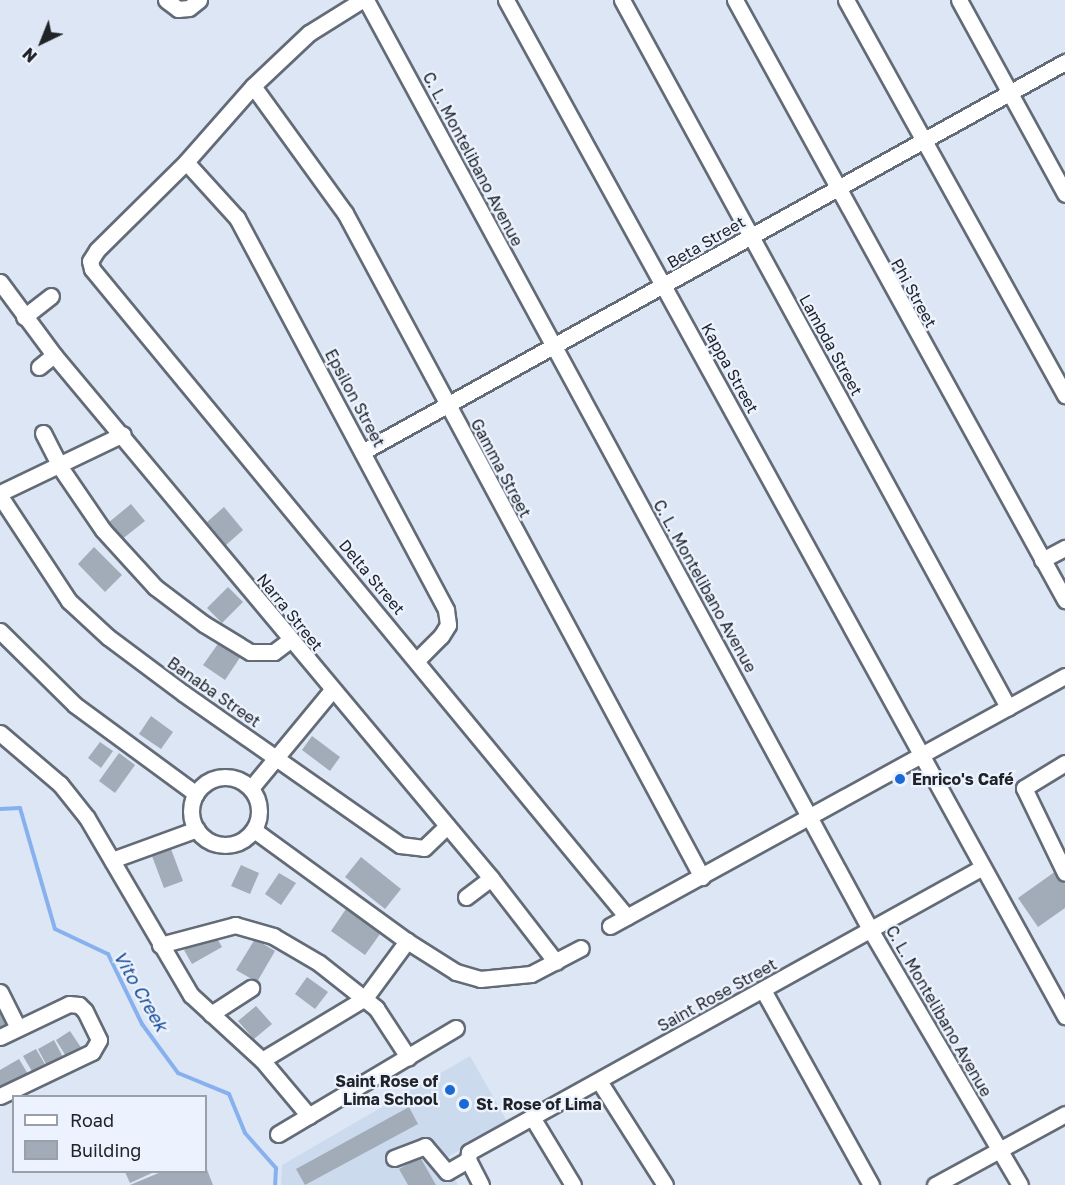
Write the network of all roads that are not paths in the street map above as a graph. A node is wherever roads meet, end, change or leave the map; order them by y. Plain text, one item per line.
1 (166, 0) edge
2 (199, 0) edge
3 (364, 0) edge
4 (506, 0) edge
5 (622, 0) edge
6 (735, 0) edge
7 (846, 0) edge
8 (959, 0) edge
9 (1065, 62) edge
10 (254, 86) junction
11 (1008, 91) junction
12 (925, 140) junction
13 (186, 162) junction
14 (836, 189) junction
15 (1065, 195) edge
16 (751, 236) junction
17 (0, 282) edge
18 (665, 286) junction
19 (51, 296) dead end
20 (24, 317) junction
21 (554, 347) junction
22 (54, 355) junction
23 (39, 367) dead end
24 (1065, 395) edge
25 (447, 404) junction
26 (43, 433) dead end
27 (123, 434) junction
28 (364, 451) junction
29 (60, 467) junction
30 (0, 495) edge
31 (1065, 548) edge
32 (1042, 560) junction
33 (1065, 600) edge
34 (0, 631) edge
35 (290, 640) junction
36 (418, 659) junction
37 (1065, 676) edge
38 (332, 690) junction
39 (1008, 707) junction
40 (0, 733) edge
41 (920, 755) junction
42 (277, 758) junction
43 (1065, 763) edge
44 (251, 788) junction
45 (196, 794) junction
46 (810, 817) junction
47 (447, 826) junction
48 (197, 829) junction
49 (254, 830) junction
50 (112, 860) junction
51 (981, 868) junction
52 (1065, 873) edge
53 (702, 877) junction
54 (491, 878) junction
55 (466, 897) dead end
56 (627, 917) junction
57 (610, 926) dead end
58 (871, 931) junction
59 (407, 941) junction
60 (160, 945) junction
61 (581, 948) dead end
62 (556, 962) junction
63 (250, 988) dead end
64 (763, 990) junction
65 (0, 992) edge
66 (365, 998) junction
67 (211, 1014) junction
68 (1065, 1016) edge
69 (18, 1028) junction
70 (456, 1028) dead end
71 (0, 1037) edge
72 (408, 1057) junction
73 (262, 1060) junction
74 (599, 1081) junction
75 (0, 1096) edge
76 (1065, 1114) edge
77 (309, 1116) junction
78 (532, 1117) junction
79 (278, 1134) dead end
80 (1000, 1152) junction
81 (469, 1156) junction
82 (394, 1158) dead end
83 (451, 1179) edge
84 (481, 1185) edge
85 (573, 1185) edge
86 (665, 1185) edge
87 (871, 1185) edge
88 (935, 1185) edge
89 (1020, 1185) edge

1 - 2 street
3 - 10 street
3 - 21 street, C. L. Montelibano Avenue
4 - 18 street, Kappa Street
5 - 16 street, Lambda Street
6 - 14 street, Phi Street
7 - 12 street
8 - 11 street
9 - 11 street, Beta Street
10 - 13 street
10 - 25 street, Gamma Street
11 - 12 street, Beta Street
11 - 15 street
12 - 14 street, Beta Street
12 - 24 street
13 - 28 street, Epsilon Street
13 - 36 street, Delta Street
14 - 16 street, Beta Street
14 - 32 street, Phi Street
16 - 18 street, Beta Street
16 - 39 street, Lambda Street
17 - 20 street, Narra Street
18 - 21 street, Beta Street
18 - 41 street, Kappa Street
19 - 20 street
20 - 22 street, Narra Street
21 - 25 street, Beta Street
21 - 46 street, C. L. Montelibano Avenue
22 - 23 street
22 - 27 street, Narra Street
25 - 28 street, Beta Street
25 - 53 street, Gamma Street
26 - 29 street
27 - 29 street
27 - 35 street, Narra Street
28 - 36 street, Epsilon Street
29 - 30 street
29 - 35 street
30 - 42 street, Banaba Street
31 - 32 street
32 - 33 street, Phi Street
34 - 45 street
35 - 38 street, Narra Street
36 - 56 street, Delta Street
37 - 39 street
38 - 42 street
38 - 47 street, Narra Street
39 - 41 street
40 - 50 street
41 - 46 street
41 - 51 street, Kappa Street
42 - 44 street
42 - 47 street, Banaba Street
43 - 52 street
44 - 45 street
44 - 49 street
45 - 48 street
46 - 53 street
46 - 58 street, C. L. Montelibano Avenue
47 - 54 street, Narra Street
48 - 49 street
48 - 50 street
49 - 59 street
50 - 60 street
51 - 58 street, Saint Rose Street
51 - 68 street, Kappa Street
53 - 56 street
54 - 55 street
54 - 62 street, Narra Street
56 - 57 street
58 - 64 street, Saint Rose Street
58 - 80 street, C. L. Montelibano Avenue
59 - 62 street
59 - 66 street
60 - 66 street
60 - 67 street
61 - 62 street
63 - 67 street
64 - 74 street, Saint Rose Street
64 - 87 street
65 - 69 street
66 - 72 street
66 - 73 street
67 - 73 street
69 - 71 street
69 - 75 street
70 - 72 street
72 - 77 street
73 - 77 street
74 - 78 street, Saint Rose Street
74 - 86 street
76 - 80 street
77 - 79 street
78 - 81 street, Saint Rose Street
78 - 85 street
80 - 88 street
80 - 89 street, C. L. Montelibano Avenue
81 - 83 street, Saint Rose Street
81 - 84 street
82 - 83 street

